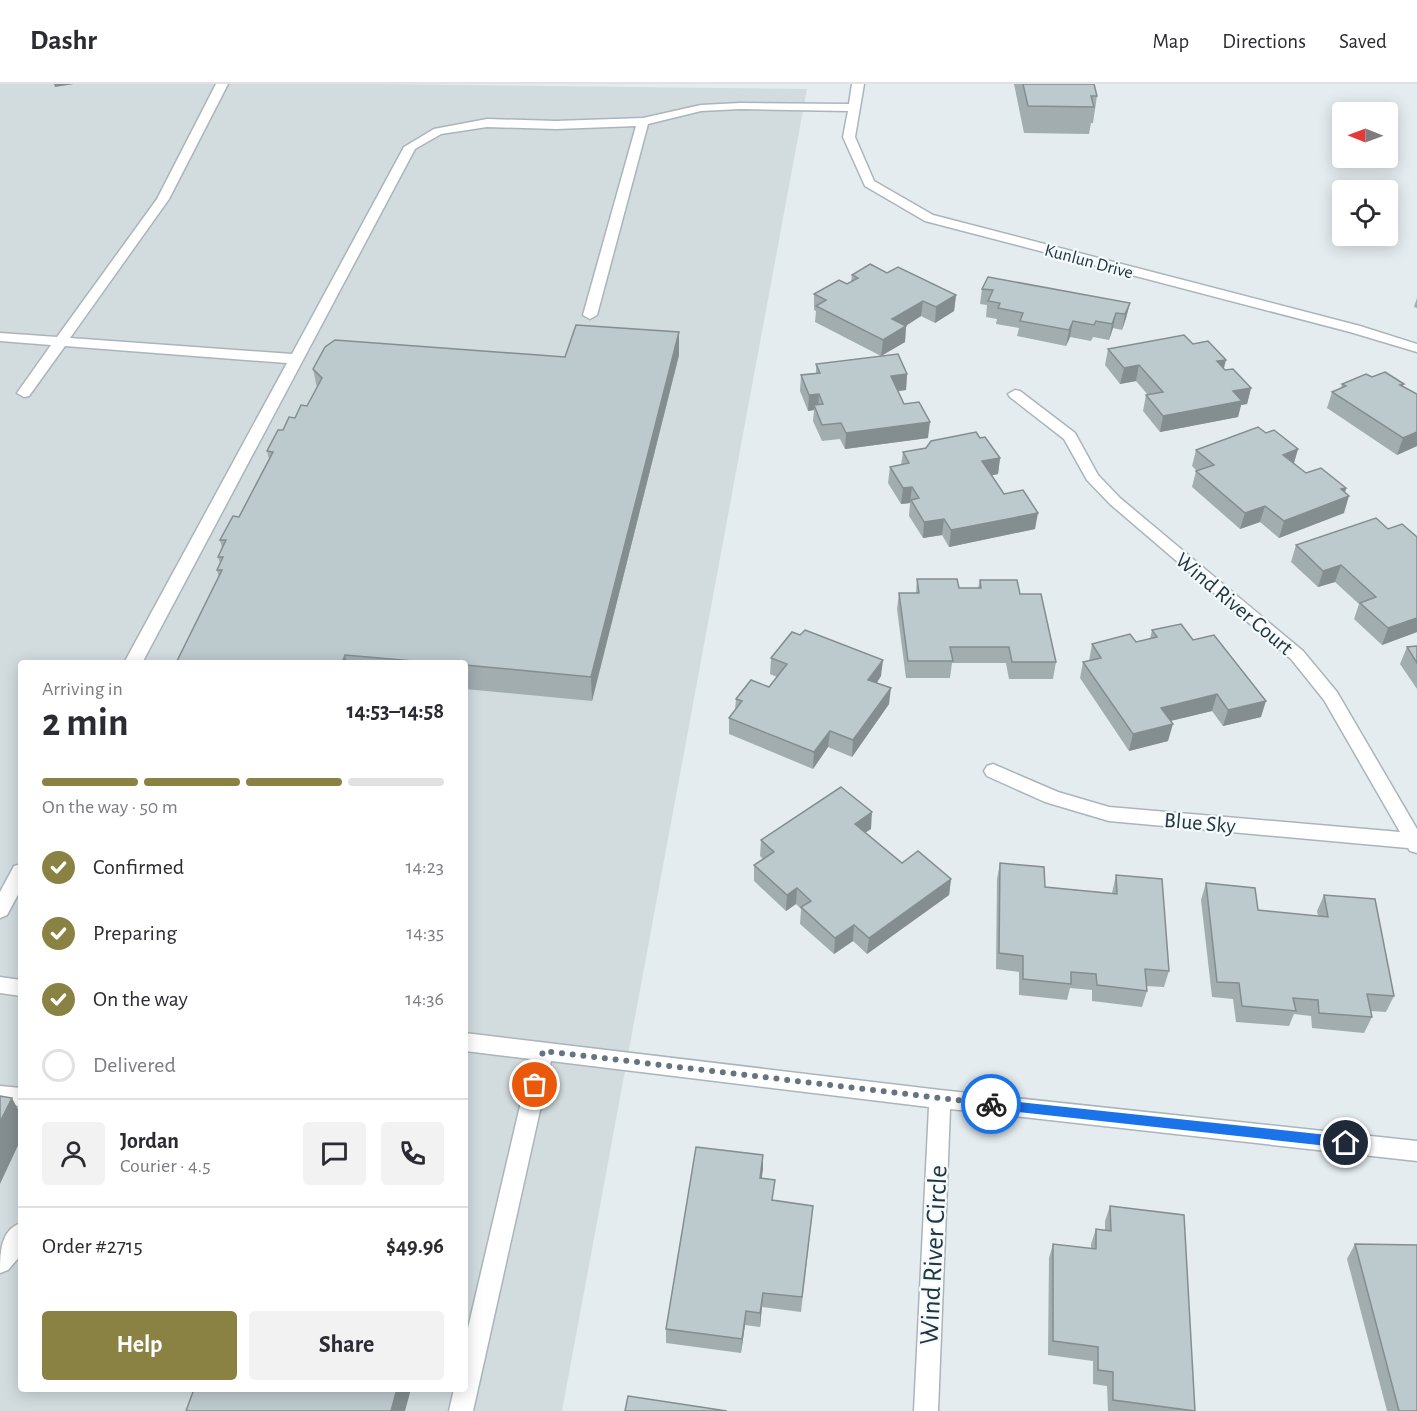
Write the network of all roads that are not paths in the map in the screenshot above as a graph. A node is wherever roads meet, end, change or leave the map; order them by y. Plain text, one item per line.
1 (222, 84) edge
2 (858, 84) edge
3 (853, 108) junction
4 (643, 122) junction
5 (590, 315) dead end
6 (0, 337) edge
7 (62, 342) junction
8 (1417, 348) edge
9 (296, 358) junction
10 (24, 393) dead end
11 (1015, 394) dead end
12 (135, 660) edge
13 (993, 771) dead end
14 (1416, 844) edge
15 (18, 877) edge
16 (0, 910) edge
17 (0, 985) edge
18 (18, 988) edge
19 (468, 1042) edge
20 (543, 1051) junction
21 (0, 1095) edge
22 (18, 1097) edge
23 (940, 1099) junction
24 (1417, 1150) edge
25 (18, 1239) edge
26 (0, 1262) edge
27 (468, 1380) edge
28 (465, 1392) edge
29 (461, 1411) edge
30 (926, 1411) edge

1 - 7 street
2 - 3 street, Kunlun Drive
3 - 4 street
3 - 8 street, Kunlun Drive
4 - 5 street
4 - 9 street
6 - 7 street
7 - 9 street
7 - 10 street
9 - 12 street
11 - 14 street, Wind River Court
13 - 14 street, Blue Sky
15 - 16 street
17 - 18 street
19 - 20 street
20 - 23 street
20 - 27 street
21 - 22 street
23 - 24 street
23 - 30 street, Wind River Circle
25 - 26 street
28 - 29 street

